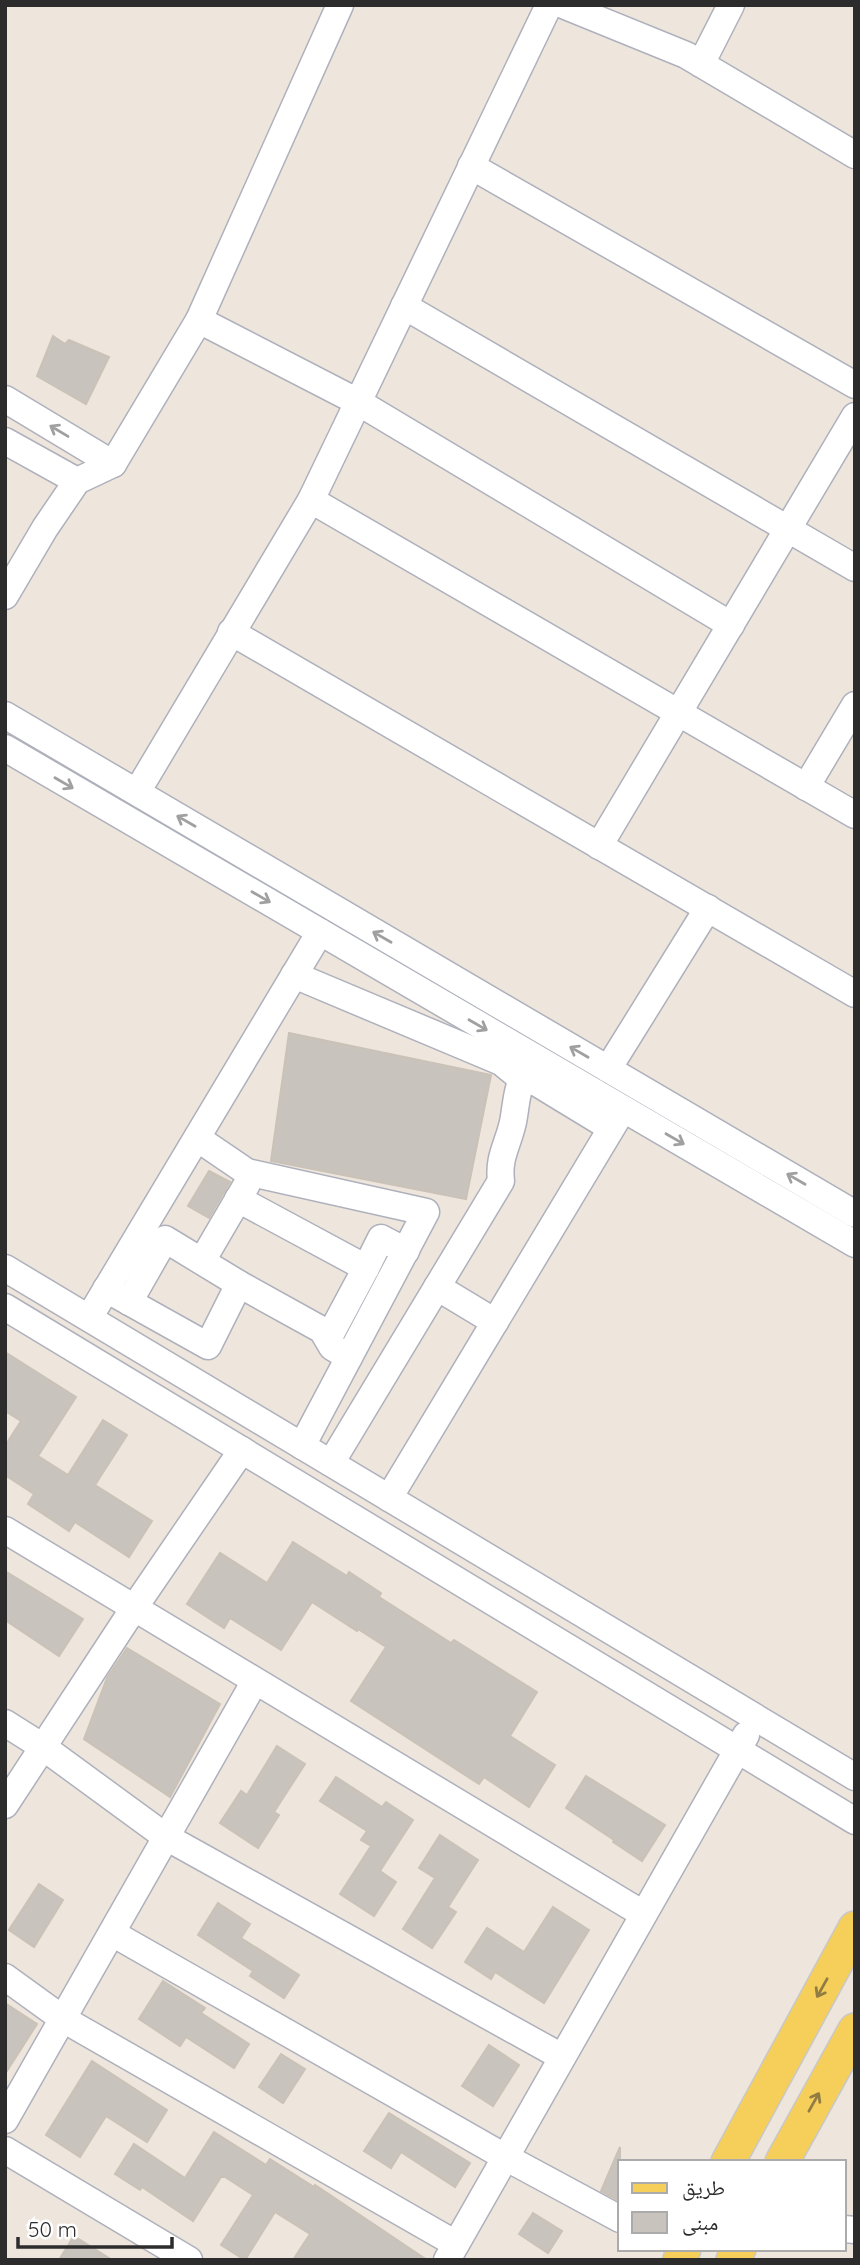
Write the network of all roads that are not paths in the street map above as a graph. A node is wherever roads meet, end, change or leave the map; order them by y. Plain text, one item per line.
1 (340, 5) edge
2 (549, 5) edge
3 (563, 5) edge
4 (731, 5) edge
5 (701, 64) junction
6 (855, 155) edge
7 (471, 166) junction
8 (404, 306) junction
9 (199, 320) junction
10 (855, 385) edge
11 (5, 398) edge
12 (358, 402) junction
13 (855, 416) edge
14 (5, 441) edge
15 (113, 464) junction
16 (76, 481) junction
17 (311, 500) junction
18 (788, 529) junction
19 (855, 568) edge
20 (5, 596) edge
21 (731, 625) junction
22 (232, 632) junction
23 (855, 705) edge
24 (678, 713) junction
25 (5, 715) edge
26 (5, 748) edge
27 (806, 787) junction
28 (137, 792) junction
29 (855, 815) edge
30 (599, 846) junction
31 (708, 908) junction
32 (320, 932) junction
33 (294, 975) junction
34 (460, 982) junction
35 (855, 994) edge
36 (446, 1006) junction
37 (608, 1069) junction
38 (522, 1079) junction
39 (617, 1119) junction
40 (197, 1138) junction
41 (253, 1173) junction
42 (238, 1199) junction
43 (855, 1214) edge
44 (855, 1244) edge
45 (405, 1251) junction
46 (202, 1261) junction
47 (5, 1268) edge
48 (366, 1268) junction
49 (240, 1284) junction
50 (437, 1287) junction
51 (118, 1295) junction
52 (5, 1307) edge
53 (89, 1318) junction
54 (495, 1322) junction
55 (328, 1339) junction
56 (349, 1357) junction
57 (294, 1441) junction
58 (242, 1450) junction
59 (331, 1463) junction
60 (269, 1466) junction
61 (389, 1498) junction
62 (5, 1530) edge
63 (134, 1608) junction
64 (255, 1681) junction
65 (757, 1718) junction
66 (5, 1723) edge
67 (43, 1747) junction
68 (736, 1749) junction
69 (855, 1777) edge
70 (5, 1805) edge
71 (855, 1821) edge
72 (166, 1838) junction
73 (643, 1914) junction
74 (855, 1928) edge
75 (111, 1933) junction
76 (5, 1977) edge
77 (63, 2019) junction
78 (855, 2030) edge
79 (562, 2057) junction
80 (5, 2120) edge
81 (5, 2150) edge
82 (505, 2157) junction
83 (729, 2160) edge
84 (783, 2160) edge
85 (618, 2218) edge
86 (451, 2252) edge
87 (189, 2260) edge

1 - 9 street
2 - 7 street
3 - 5 street
4 - 5 street
5 - 6 street
7 - 8 street
7 - 10 street
8 - 12 street
8 - 18 street
9 - 12 street
9 - 15 street
15 -> 11 street
12 - 17 street
12 - 21 street
13 - 18 street
14 - 16 street
15 - 16 street
16 - 20 street
17 - 22 street
17 - 24 street
18 - 19 street
18 - 21 street
21 - 24 street
22 - 28 street
22 - 30 street
23 - 27 street
24 - 27 street
24 - 30 street
25 - 28 street
26 -> 32 street
27 - 29 street
34 -> 28 street
30 - 31 street
31 - 35 street
31 - 37 street
32 - 33 street
32 - 36 street
33 - 38 street
33 - 40 street
34 - 36 street
37 -> 34 street
36 -> 39 street
43 -> 37 street
38 - 39 street
38 - 50 street
39 -> 44 street
39 - 54 street
40 - 41 street
40 - 51 street
41 - 42 street
41 - 45 street
42 - 46 street
42 - 48 street
45 - 48 street
45 - 56 street
46 - 49 street
46 - 51 street
47 - 53 street
48 - 55 street
49 - 51 street
49 - 55 street
50 - 54 street
50 - 59 street
51 - 53 street
52 - 58 street
53 - 57 street
54 - 61 street
55 - 56 street
56 - 57 street
57 - 59 street
57 - 60 street
58 - 60 street
58 - 63 street
59 - 61 street
60 - 68 street
61 - 65 street
62 - 63 street
63 - 64 street
63 - 67 street
64 - 72 street
64 - 73 street
65 - 68 street
65 - 69 street
66 - 67 street
67 - 70 street
67 - 72 street
68 - 71 street
68 - 73 street
72 - 75 street
72 - 79 street
73 - 79 street
74 -> 83 main road
75 - 77 street
75 - 82 street
76 - 77 street
77 - 80 street
77 - 86 street
84 -> 78 main road
79 - 82 street
81 - 87 street
82 - 85 street
82 - 86 street

